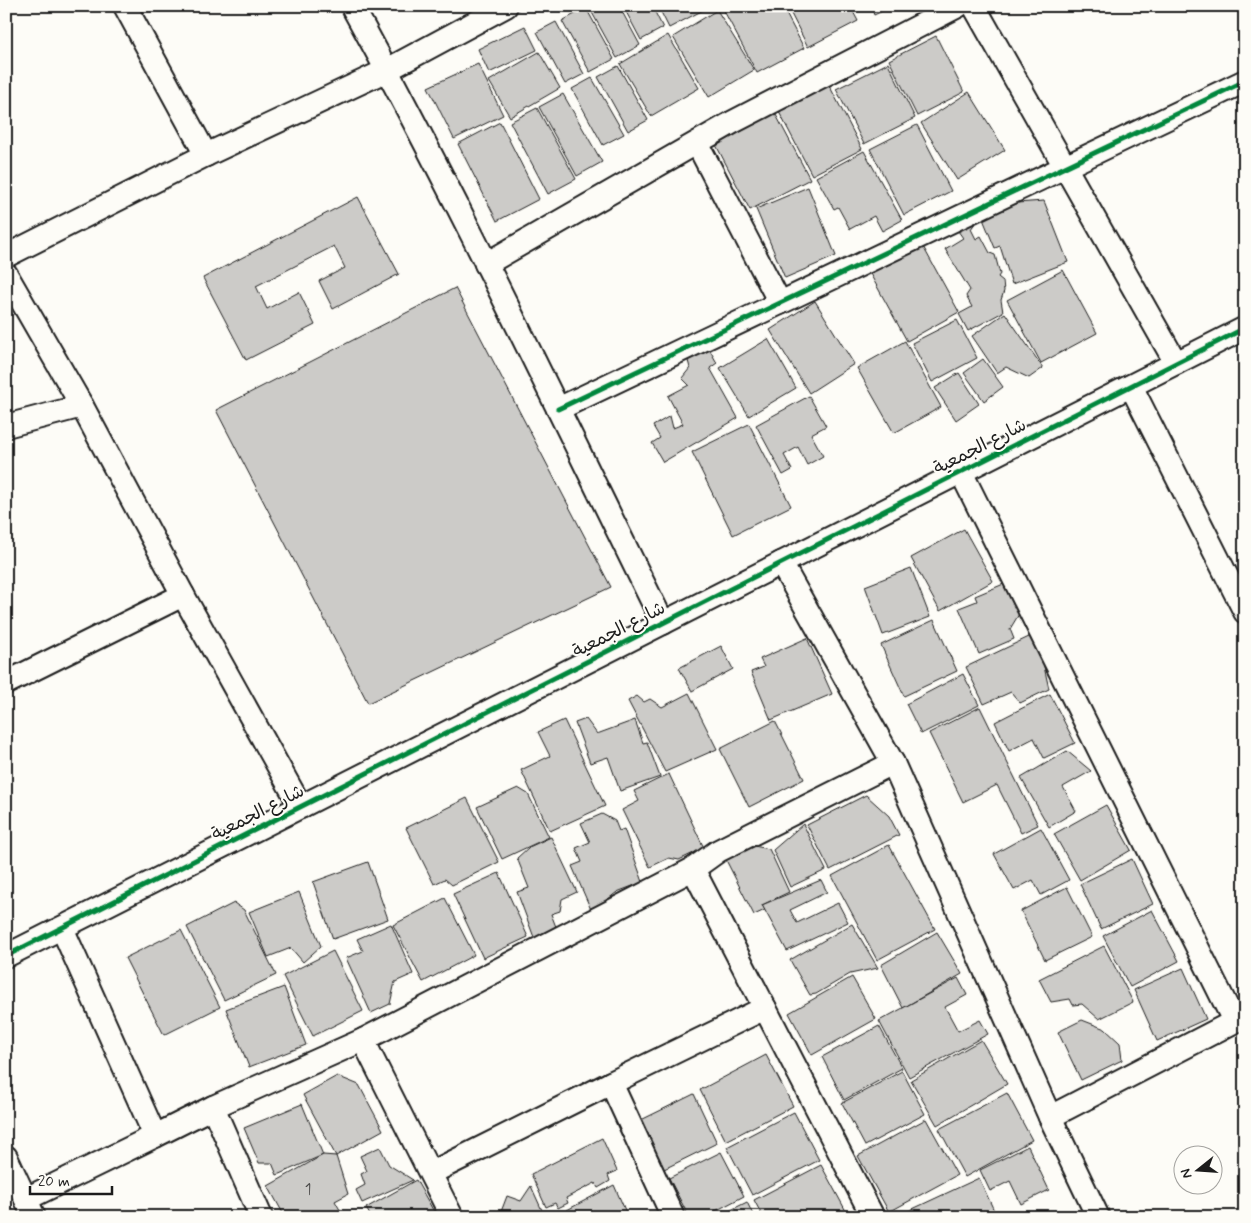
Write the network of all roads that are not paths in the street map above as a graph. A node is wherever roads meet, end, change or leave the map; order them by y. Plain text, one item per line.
1 (125, 6) edge
2 (352, 6) edge
3 (506, 6) edge
4 (958, 6) edge
5 (974, 6) edge
6 (387, 70) junction
7 (1245, 81) edge
8 (697, 143) junction
9 (206, 155) junction
10 (1064, 168) junction
11 (6, 256) edge
12 (486, 264) junction
13 (6, 274) edge
14 (780, 303) junction
15 (1245, 328) edge
16 (1176, 363) junction
17 (1131, 386) junction
18 (82, 406) junction
19 (558, 409) junction
20 (6, 426) edge
21 (961, 472) junction
22 (781, 563) junction
23 (1237, 576) edge
24 (182, 595) junction
25 (1245, 612) edge
26 (663, 623) junction
27 (6, 683) edge
28 (893, 763) junction
29 (301, 807) junction
30 (693, 869) junction
31 (62, 928) junction
32 (6, 956) edge
33 (765, 1008) junction
34 (1239, 1019) edge
35 (363, 1040) junction
36 (611, 1083) junction
37 (213, 1107) junction
38 (1050, 1117) junction
39 (155, 1136) junction
40 (6, 1157) edge
41 (431, 1173) junction
42 (30, 1208) edge
43 (261, 1217) edge
44 (452, 1217) edge
45 (673, 1217) edge
46 (874, 1217) edge
47 (1098, 1217) edge

1 - 9 street
2 - 6 street
3 - 6 street
4 - 8 street
5 - 10 street
6 - 9 street
6 - 12 street
7 - 10 street
8 - 12 street
8 - 14 street
9 - 11 street
10 - 14 street
10 - 16 street
12 - 19 street
13 - 18 street
14 - 19 street
15 - 16 street, شارع الجمعية
16 - 17 street, شارع الجمعية
17 - 21 street, شارع الجمعية
17 - 23 street
18 - 20 street
18 - 24 street
19 - 26 street
21 - 22 street, شارع الجمعية
21 - 34 street
22 - 26 street, شارع الجمعية
22 - 28 street
23 - 25 street
24 - 27 street
24 - 29 street
26 - 29 street, شارع الجمعية
28 - 30 street
28 - 38 street
29 - 31 street, شارع الجمعية
30 - 33 street
30 - 35 street
31 - 32 street, شارع الجمعية
31 - 39 street
33 - 36 street
33 - 46 street
34 - 38 street
35 - 37 street
35 - 41 street
36 - 41 street
36 - 45 street
37 - 39 street
37 - 43 street
38 - 47 street
39 - 42 street
40 - 42 street
41 - 44 street

